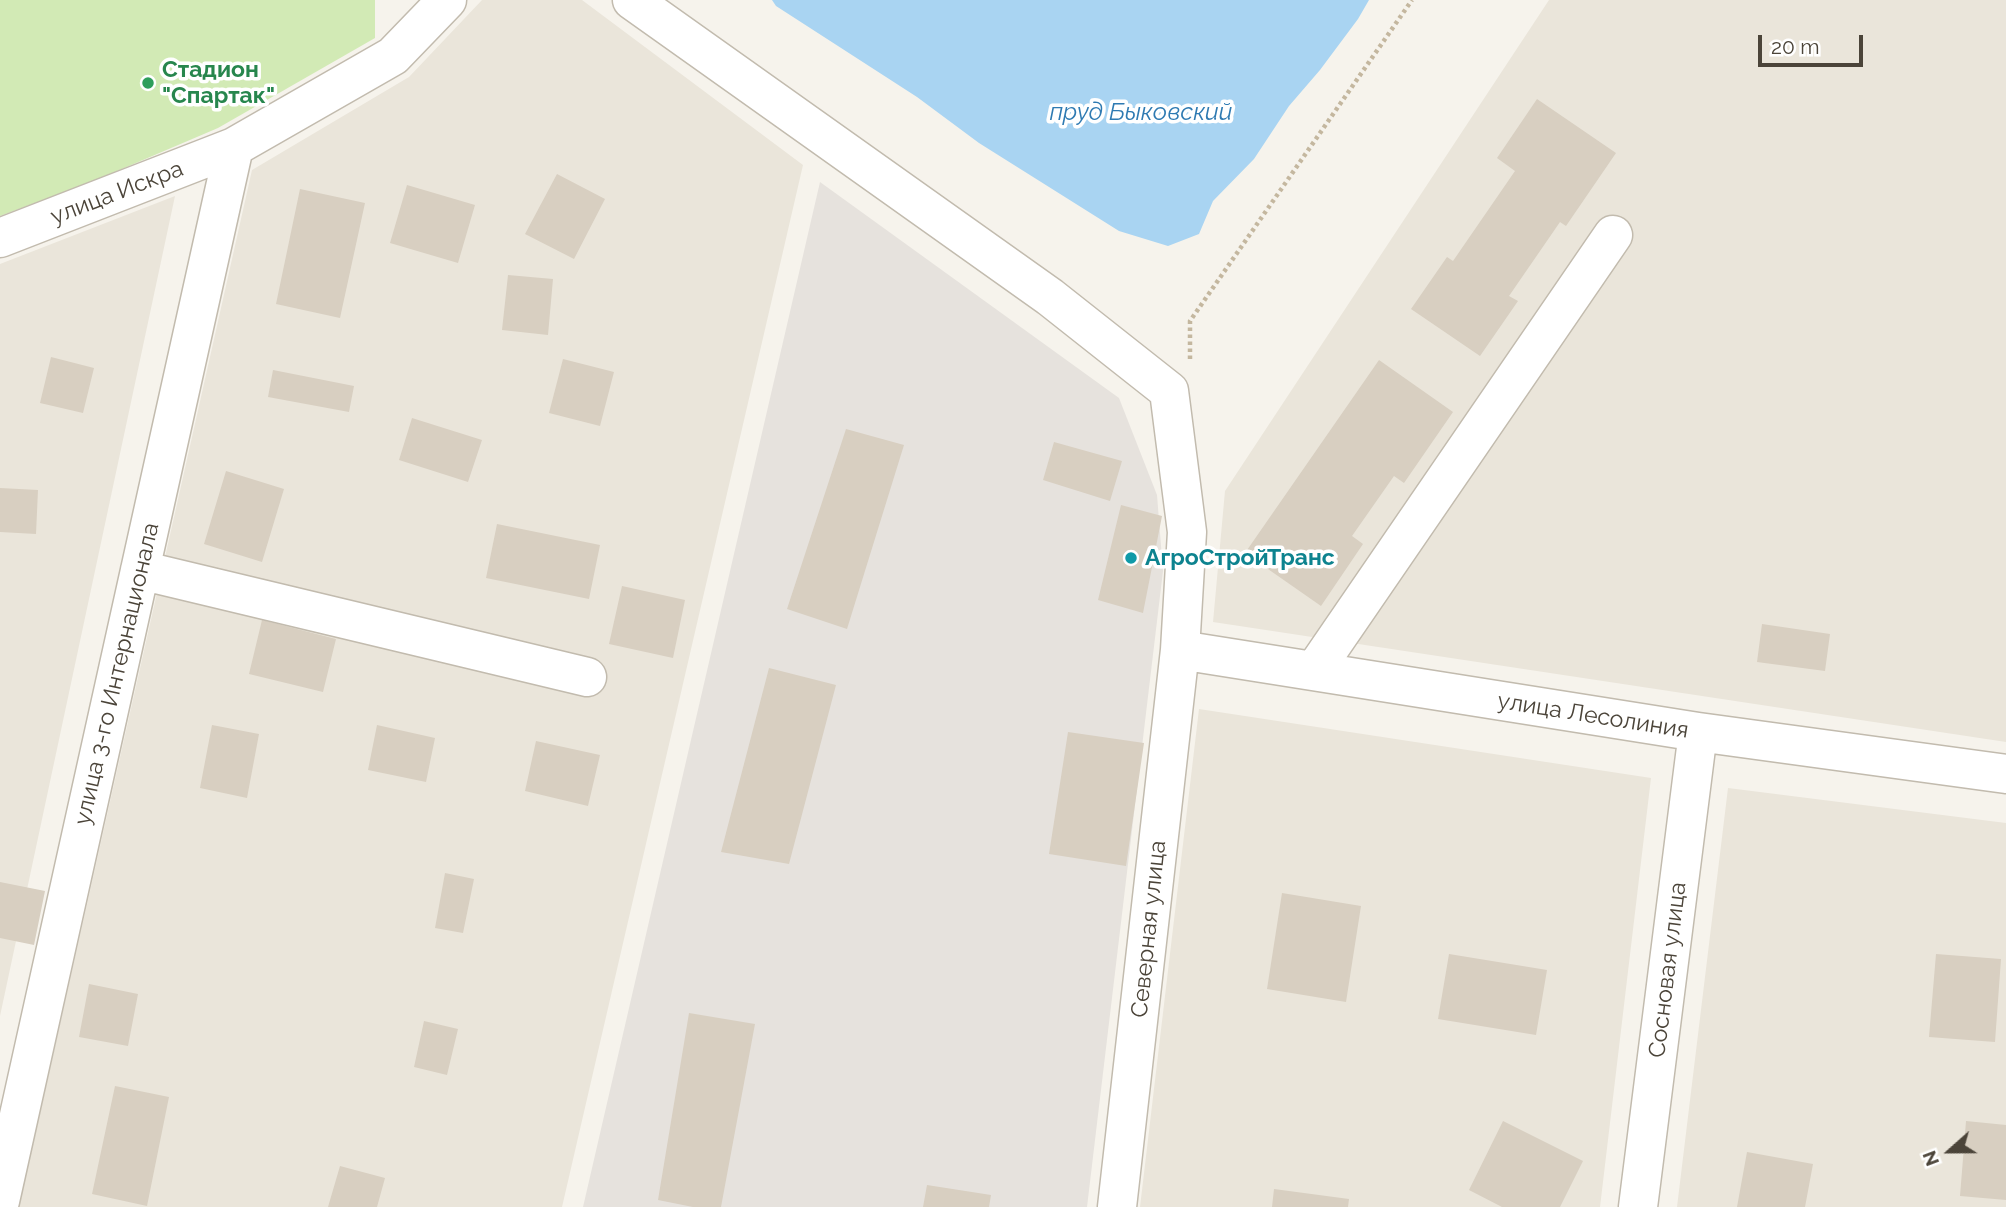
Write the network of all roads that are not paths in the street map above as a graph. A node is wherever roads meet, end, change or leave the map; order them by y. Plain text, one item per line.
1 (447, 0) edge
2 (632, 0) edge
3 (234, 147) junction
4 (1613, 235) dead end
5 (0, 238) edge
6 (140, 570) junction
7 (1180, 650) junction
8 (1314, 671) junction
9 (587, 677) dead end
10 (1698, 732) junction
11 (2006, 774) edge
12 (0, 1201) edge
13 (1117, 1207) edge
14 (1638, 1207) edge

1 - 3 street, улица Искра
2 - 7 street, Северная улица
3 - 5 street, улица Искра
3 - 6 street, улица 3-го Интернационала
4 - 8 street
6 - 9 street
6 - 12 street, улица 3-го Интернационала
7 - 8 street, улица Лесолиния
7 - 13 street, Северная улица
8 - 10 street, улица Лесолиния
10 - 11 street, улица Лесолиния
10 - 14 street, Сосновая улица

